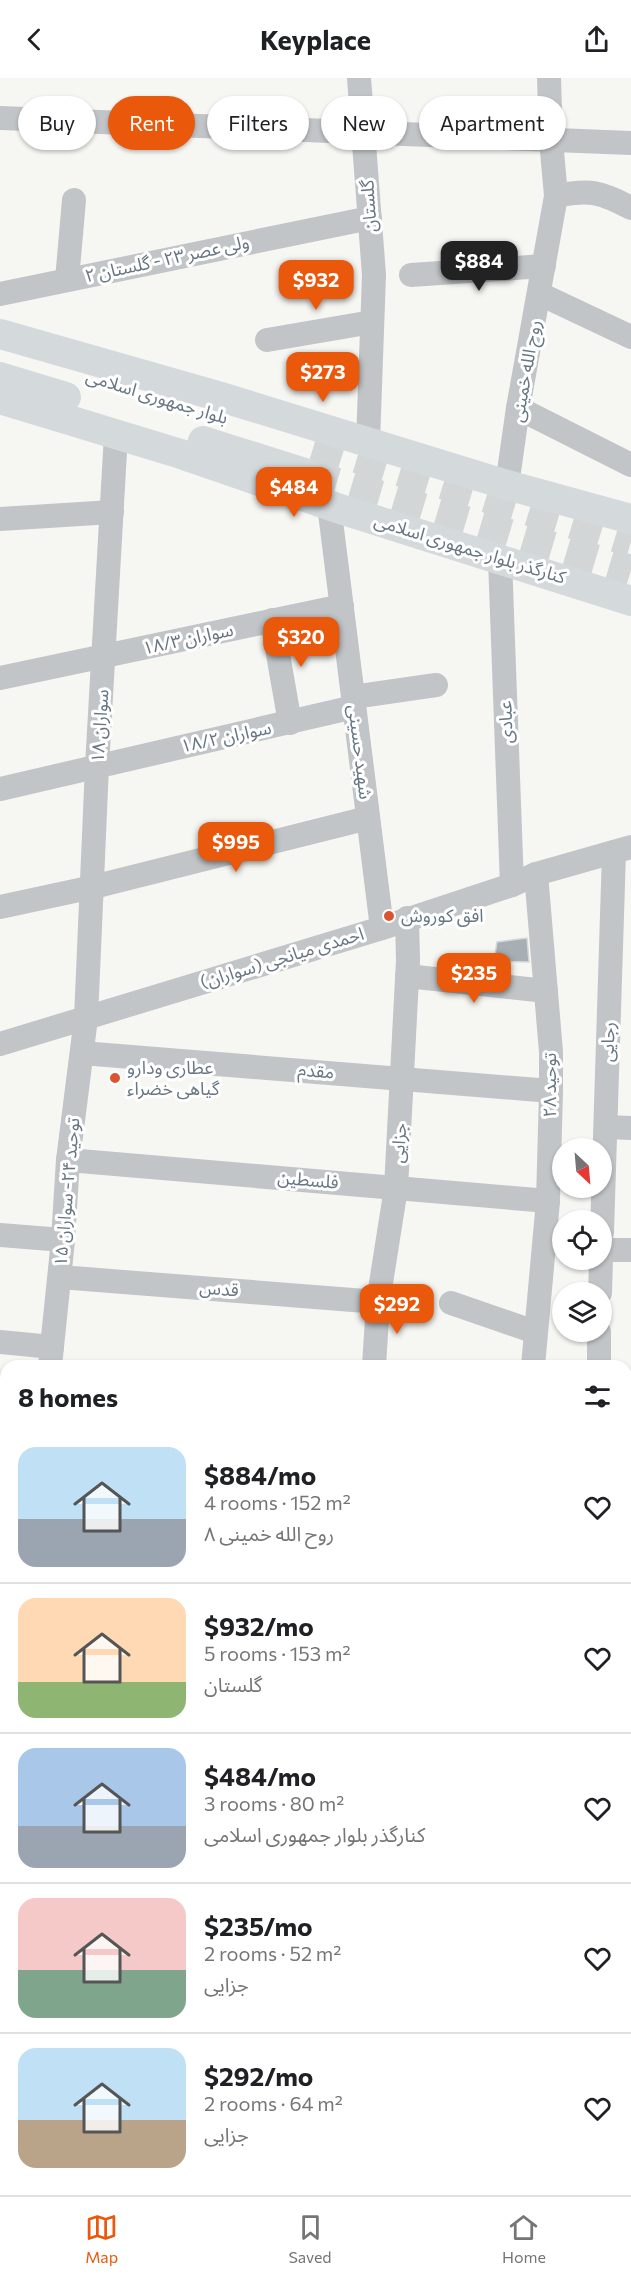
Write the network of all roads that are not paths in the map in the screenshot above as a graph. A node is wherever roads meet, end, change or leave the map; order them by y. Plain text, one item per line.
1 (359, 78) edge
2 (549, 78) edge
3 (360, 96) edge
4 (550, 96) edge
5 (0, 118) edge
6 (321, 129) edge
7 (566, 141) edge
8 (631, 143) edge
9 (365, 150) edge
10 (552, 150) edge
11 (556, 196) junction
12 (74, 200) dead end
13 (631, 208) edge
14 (370, 218) junction
15 (544, 266) junction
16 (411, 275) dead end
17 (67, 280) junction
18 (0, 294) edge
19 (540, 294) junction
20 (372, 322) junction
21 (0, 334) edge
22 (631, 338) edge
23 (267, 340) dead end
24 (0, 350) edge
25 (0, 377) edge
26 (0, 399) edge
27 (518, 408) junction
28 (116, 434) junction
29 (368, 442) junction
30 (315, 445) tunnel mouth
31 (631, 465) edge
32 (308, 474) tunnel mouth
33 (507, 485) junction
34 (329, 505) junction
35 (112, 512) junction
36 (0, 519) edge
37 (631, 519) edge
38 (500, 558) junction
39 (631, 601) edge
40 (342, 606) junction
41 (272, 620) junction
42 (105, 657) junction
43 (0, 678) edge
44 (436, 685) dead end
45 (354, 702) junction
46 (290, 723) junction
47 (97, 766) junction
48 (0, 789) edge
49 (368, 818) junction
50 (623, 850) edge
51 (536, 874) junction
52 (512, 885) junction
53 (93, 887) junction
54 (0, 908) edge
55 (407, 918) junction
56 (382, 928) junction
57 (407, 976) junction
58 (546, 991) junction
59 (86, 1018) junction
60 (0, 1044) edge
61 (82, 1053) junction
62 (403, 1078) junction
63 (551, 1091) junction
64 (606, 1127) junction
65 (631, 1128) edge
66 (68, 1160) junction
67 (396, 1188) junction
68 (548, 1201) junction
69 (603, 1210) edge
70 (0, 1235) edge
71 (63, 1240) junction
72 (612, 1250) edge
73 (631, 1250) edge
74 (60, 1277) junction
75 (378, 1302) junction
76 (451, 1303) dead end
77 (535, 1332) junction
78 (0, 1342) edge
79 (599, 1342) edge
80 (51, 1357) edge
81 (374, 1360) edge
82 (534, 1360) edge
83 (598, 1360) edge

1 - 3 street, گلستان
2 - 4 street, روح الله خمینی
5 - 6 street
7 - 8 street
9 - 14 street, گلستان
10 - 11 street, روح الله خمینی
11 - 13 street
11 - 15 street, روح الله خمینی
12 - 17 street
14 - 17 street, ولی عصر ۲۳ - گلستان ۲
14 - 20 street, گلستان
15 - 16 street
15 - 19 street, روح الله خمینی
17 - 18 street, ولی عصر ۲۳ - گلستان ۲
19 - 22 street
19 - 27 street, روح الله خمینی
20 - 23 street
20 - 29 street, گلستان
21 - 29 main road
24 - 30 main road, بلوار جمهوری اسلامی
25 - 32 main road, بلوار جمهوری اسلامی
26 - 28 main road, کنارگذر بلوار جمهوری اسلامی
27 - 31 street
27 - 33 street, روح الله خمینی
28 - 34 main road, کنارگذر بلوار جمهوری اسلامی
28 - 35 street, سواران ۱۸
29 - 33 main road
33 - 37 main road
34 - 38 main road, کنارگذر بلوار جمهوری اسلامی
34 - 40 street, شهید حسینی
35 - 36 street
35 - 42 street, سواران ۱۸
38 - 39 main road, کنارگذر بلوار جمهوری اسلامی
38 - 52 street, عبادی
40 - 41 street, سواران ۱۸/۳
40 - 45 street, شهید حسینی
41 - 42 street, سواران ۱۸/۳
41 - 46 street
42 - 43 street, سواران ۱۸/۳
42 - 47 street, سواران ۱۸
44 - 45 street, سواران ۱۸/۲
45 - 46 street, سواران ۱۸/۲
45 - 49 street, شهید حسینی
46 - 47 street, سواران ۱۸/۲
47 - 48 street, سواران ۱۸/۲
47 - 53 street, سواران ۱۸
49 - 53 street
49 - 56 street, شهید حسینی
50 - 51 street, احمدی میانجی (سواران)
50 - 64 street, رجایی
51 - 52 street, احمدی میانجی (سواران)
51 - 58 street, توحید ۲۸
52 - 55 street, احمدی میانجی (سواران)
53 - 54 street
53 - 59 street, سواران ۱۸
55 - 56 street, احمدی میانجی (سواران)
55 - 57 street, جزایی
56 - 59 street, احمدی میانجی (سواران)
57 - 58 street
57 - 62 street, جزایی
58 - 63 street, توحید ۲۸
59 - 60 street, احمدی میانجی (سواران)
59 - 61 street, توحید ۲۴- سواران ۱۵
61 - 62 street, مقدم
61 - 66 street, توحید ۲۴- سواران ۱۵
62 - 63 street, مقدم
62 - 67 street, جزایی
63 - 68 street, توحید ۲۸
64 - 65 street
64 - 69 street, رجایی
66 - 67 street, فلسطین
66 - 71 street, توحید ۲۴- سواران ۱۵
67 - 68 street, فلسطین
67 - 75 street, جزایی
68 - 77 street, توحید ۲۸
70 - 71 street
71 - 74 street, توحید ۲۴- سواران ۱۵
72 - 73 street
74 - 75 street, قدس
74 - 80 street, توحید ۲۴- سواران ۱۵
75 - 81 street, جزایی
76 - 77 street
77 - 82 street, توحید ۲۸
78 - 80 street
79 - 83 street

